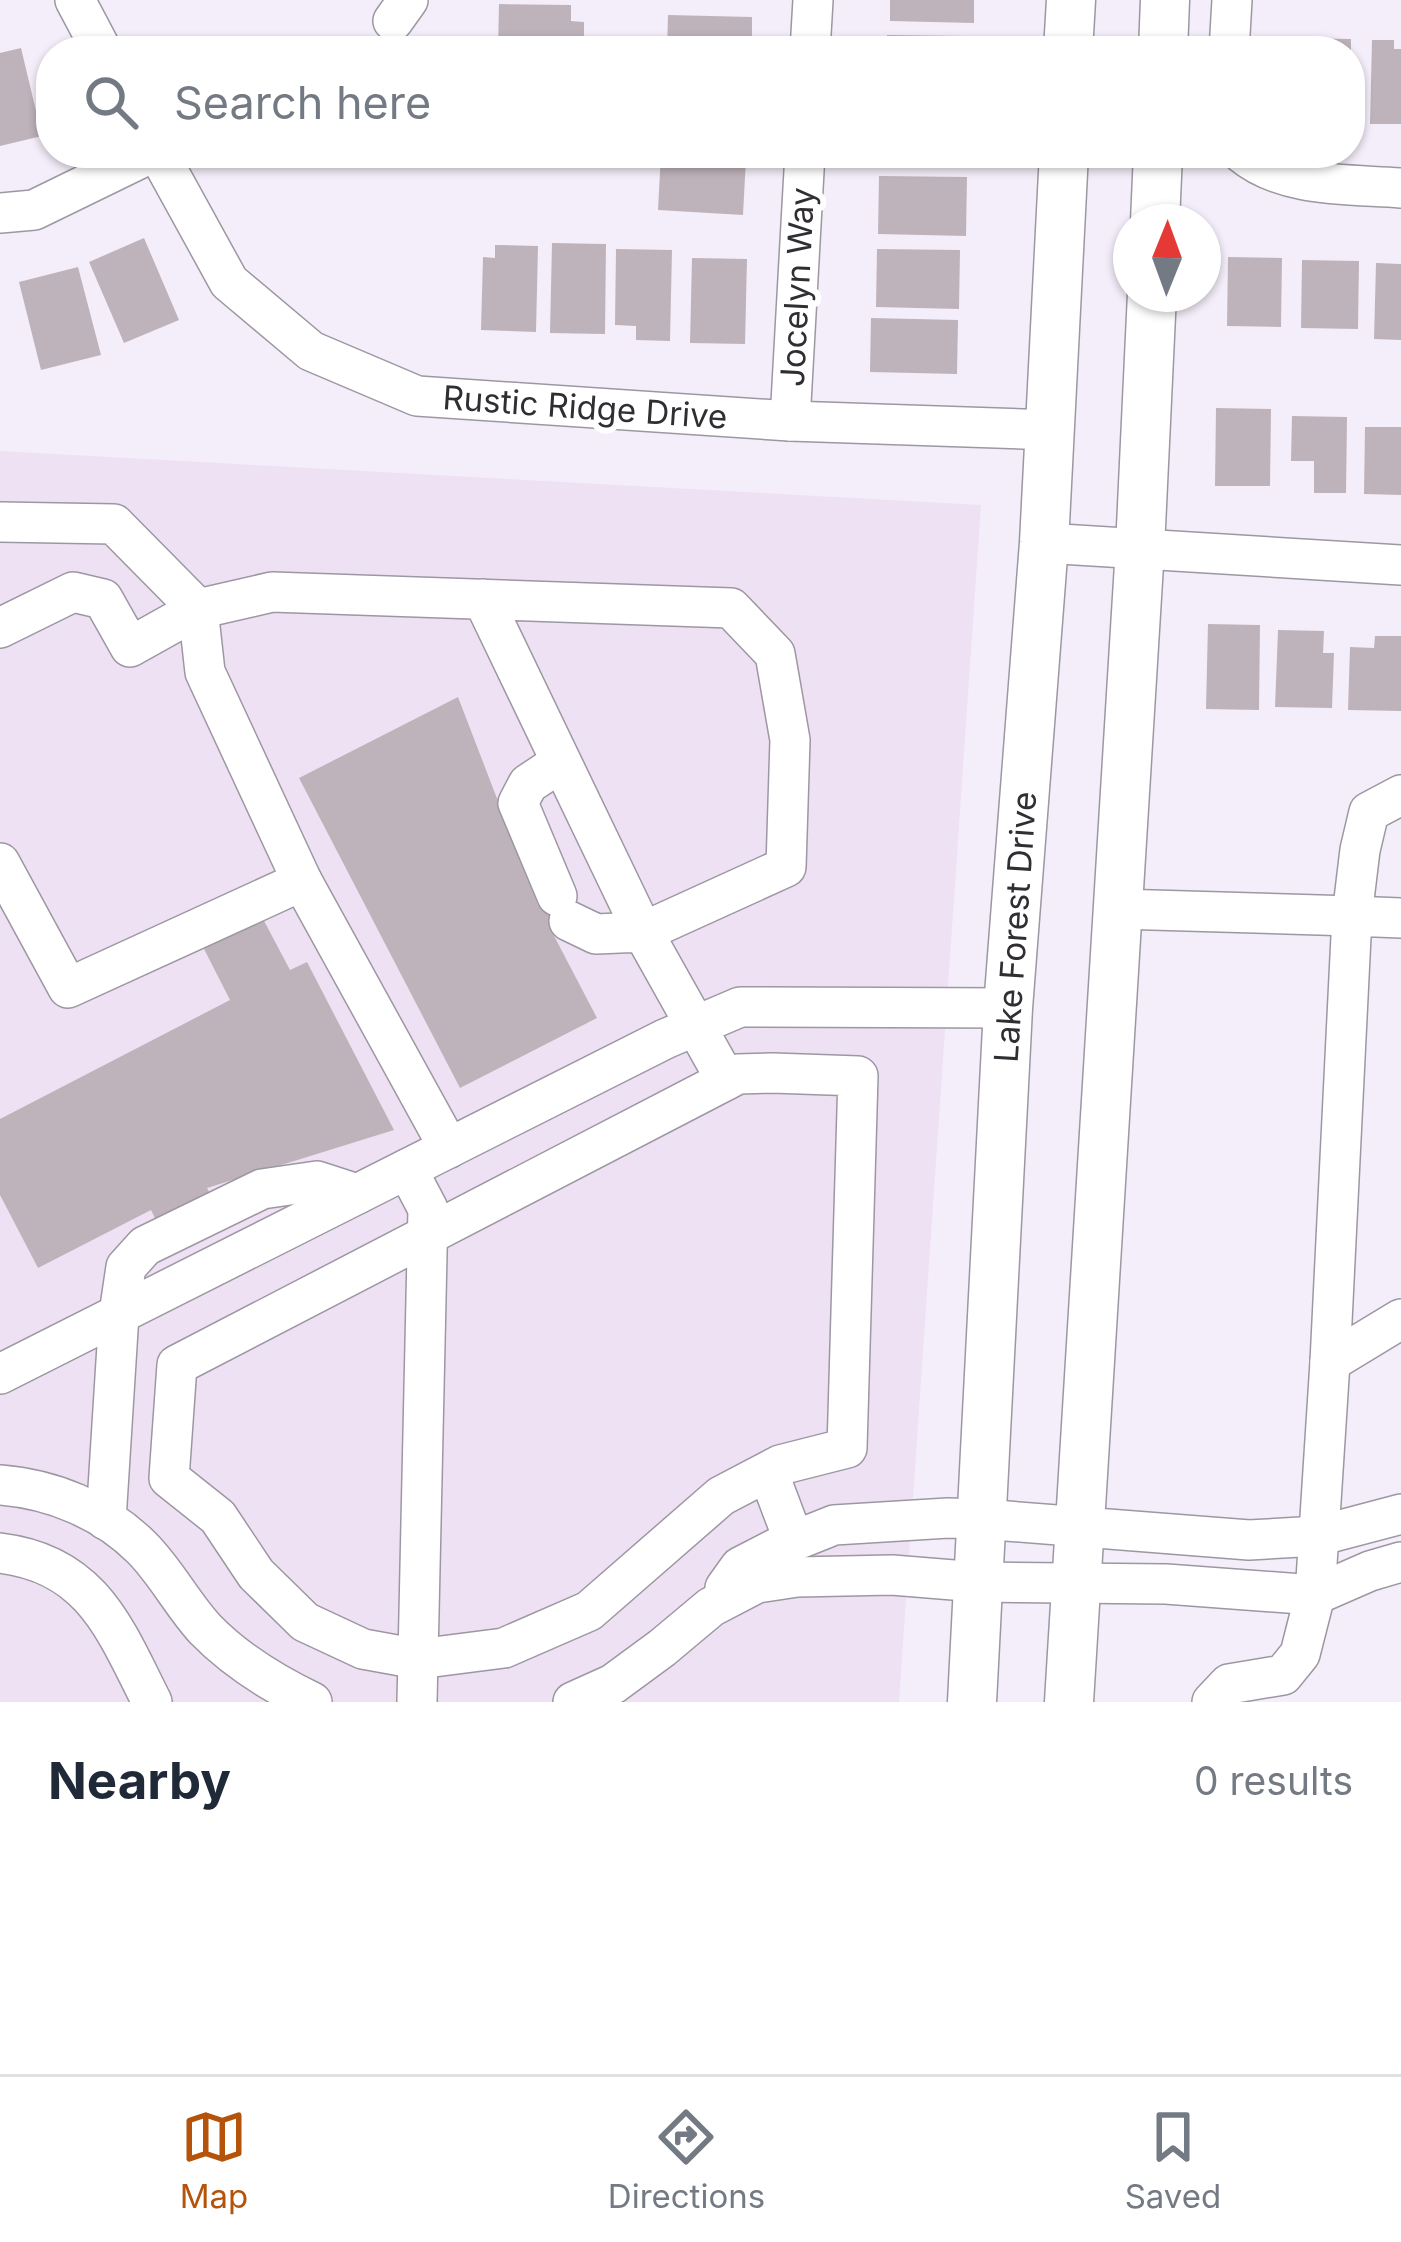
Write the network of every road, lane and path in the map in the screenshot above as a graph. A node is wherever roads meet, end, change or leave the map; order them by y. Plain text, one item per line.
1 (74, 0) edge
2 (813, 0) edge
3 (1071, 0) edge
4 (1165, 0) edge
5 (1232, 0) edge
6 (94, 36) edge
7 (811, 36) edge
8 (1070, 36) edge
9 (1163, 36) edge
10 (1230, 36) edge
11 (122, 168) edge
12 (163, 168) edge
13 (804, 168) edge
14 (1063, 168) edge
15 (1157, 168) edge
16 (1268, 168) edge
17 (1401, 188) edge
18 (1156, 204) edge
19 (0, 213) edge
20 (1151, 312) edge
21 (790, 421) junction
22 (1051, 430) junction
23 (0, 522) edge
24 (1044, 543) junction
25 (1140, 548) junction
26 (1401, 565) edge
27 (483, 599) junction
28 (198, 609) junction
29 (0, 628) edge
30 (562, 762) junction
31 (1401, 795) edge
32 (0, 863) edge
33 (302, 880) junction
34 (1118, 909) junction
35 (1352, 916) junction
36 (1401, 919) edge
37 (644, 932) junction
38 (1008, 1008) junction
39 (697, 1025) junction
40 (726, 1080) junction
41 (449, 1148) junction
42 (407, 1169) junction
43 (427, 1236) junction
44 (119, 1314) junction
45 (1401, 1319) edge
46 (1330, 1362) junction
47 (0, 1374) edge
48 (768, 1472) junction
49 (0, 1485) edge
50 (1401, 1514) edge
51 (981, 1519) junction
52 (106, 1520) junction
53 (1078, 1528) junction
54 (1318, 1536) junction
55 (794, 1540) junction
56 (0, 1553) edge
57 (1401, 1562) edge
58 (978, 1582) junction
59 (1075, 1584) junction
60 (1315, 1594) junction
61 (711, 1606) junction
62 (418, 1659) junction
63 (152, 1702) edge
64 (312, 1702) edge
65 (418, 1702) edge
66 (573, 1702) edge
67 (973, 1702) edge
68 (1069, 1702) edge
69 (1212, 1702) edge

1 - 6 street
2 - 7 street
3 - 8 main road
4 - 9 main road
5 - 10 street
11 - 19 street
12 - 21 street, Rustic Ridge Drive
13 - 21 street, Jocelyn Way
14 - 22 main road, Lake Forest Drive
15 - 18 main road
16 - 17 street
20 - 25 main road
21 - 22 street, Rustic Ridge Drive
22 - 24 main road, Lake Forest Drive
23 - 28 street
24 - 25 street
24 - 38 main road, Lake Forest Drive
25 - 26 street
25 - 34 main road
27 - 28 street
27 - 30 street
27 - 37 street
28 - 29 street
28 - 33 street
30 - 37 street
30 - 37 street
31 - 35 street
32 - 33 street
33 - 41 street
34 - 35 street
34 - 53 main road
35 - 36 street
35 - 46 street
37 - 39 street
38 - 39 street
38 - 51 main road, Lake Forest Drive
39 - 40 street
39 - 41 street
40 - 43 street
40 - 48 street
41 - 42 street
42 - 43 street
42 - 44 street
43 - 62 street
43 - 62 street
44 - 47 street
44 - 52 street
45 - 46 street
46 - 54 street
48 - 55 street
48 - 62 street
49 - 52 street
50 - 54 street
51 - 53 street
51 - 55 street
51 - 58 main road, Lake Forest Drive
52 - 64 street
53 - 54 street
53 - 59 main road
54 - 60 street
55 - 61 street
56 - 63 street
57 - 60 street
58 - 59 street
58 - 61 street
58 - 67 main road, Lake Forest Drive
59 - 60 street
59 - 68 main road
60 - 69 street
61 - 66 street
62 - 65 street

